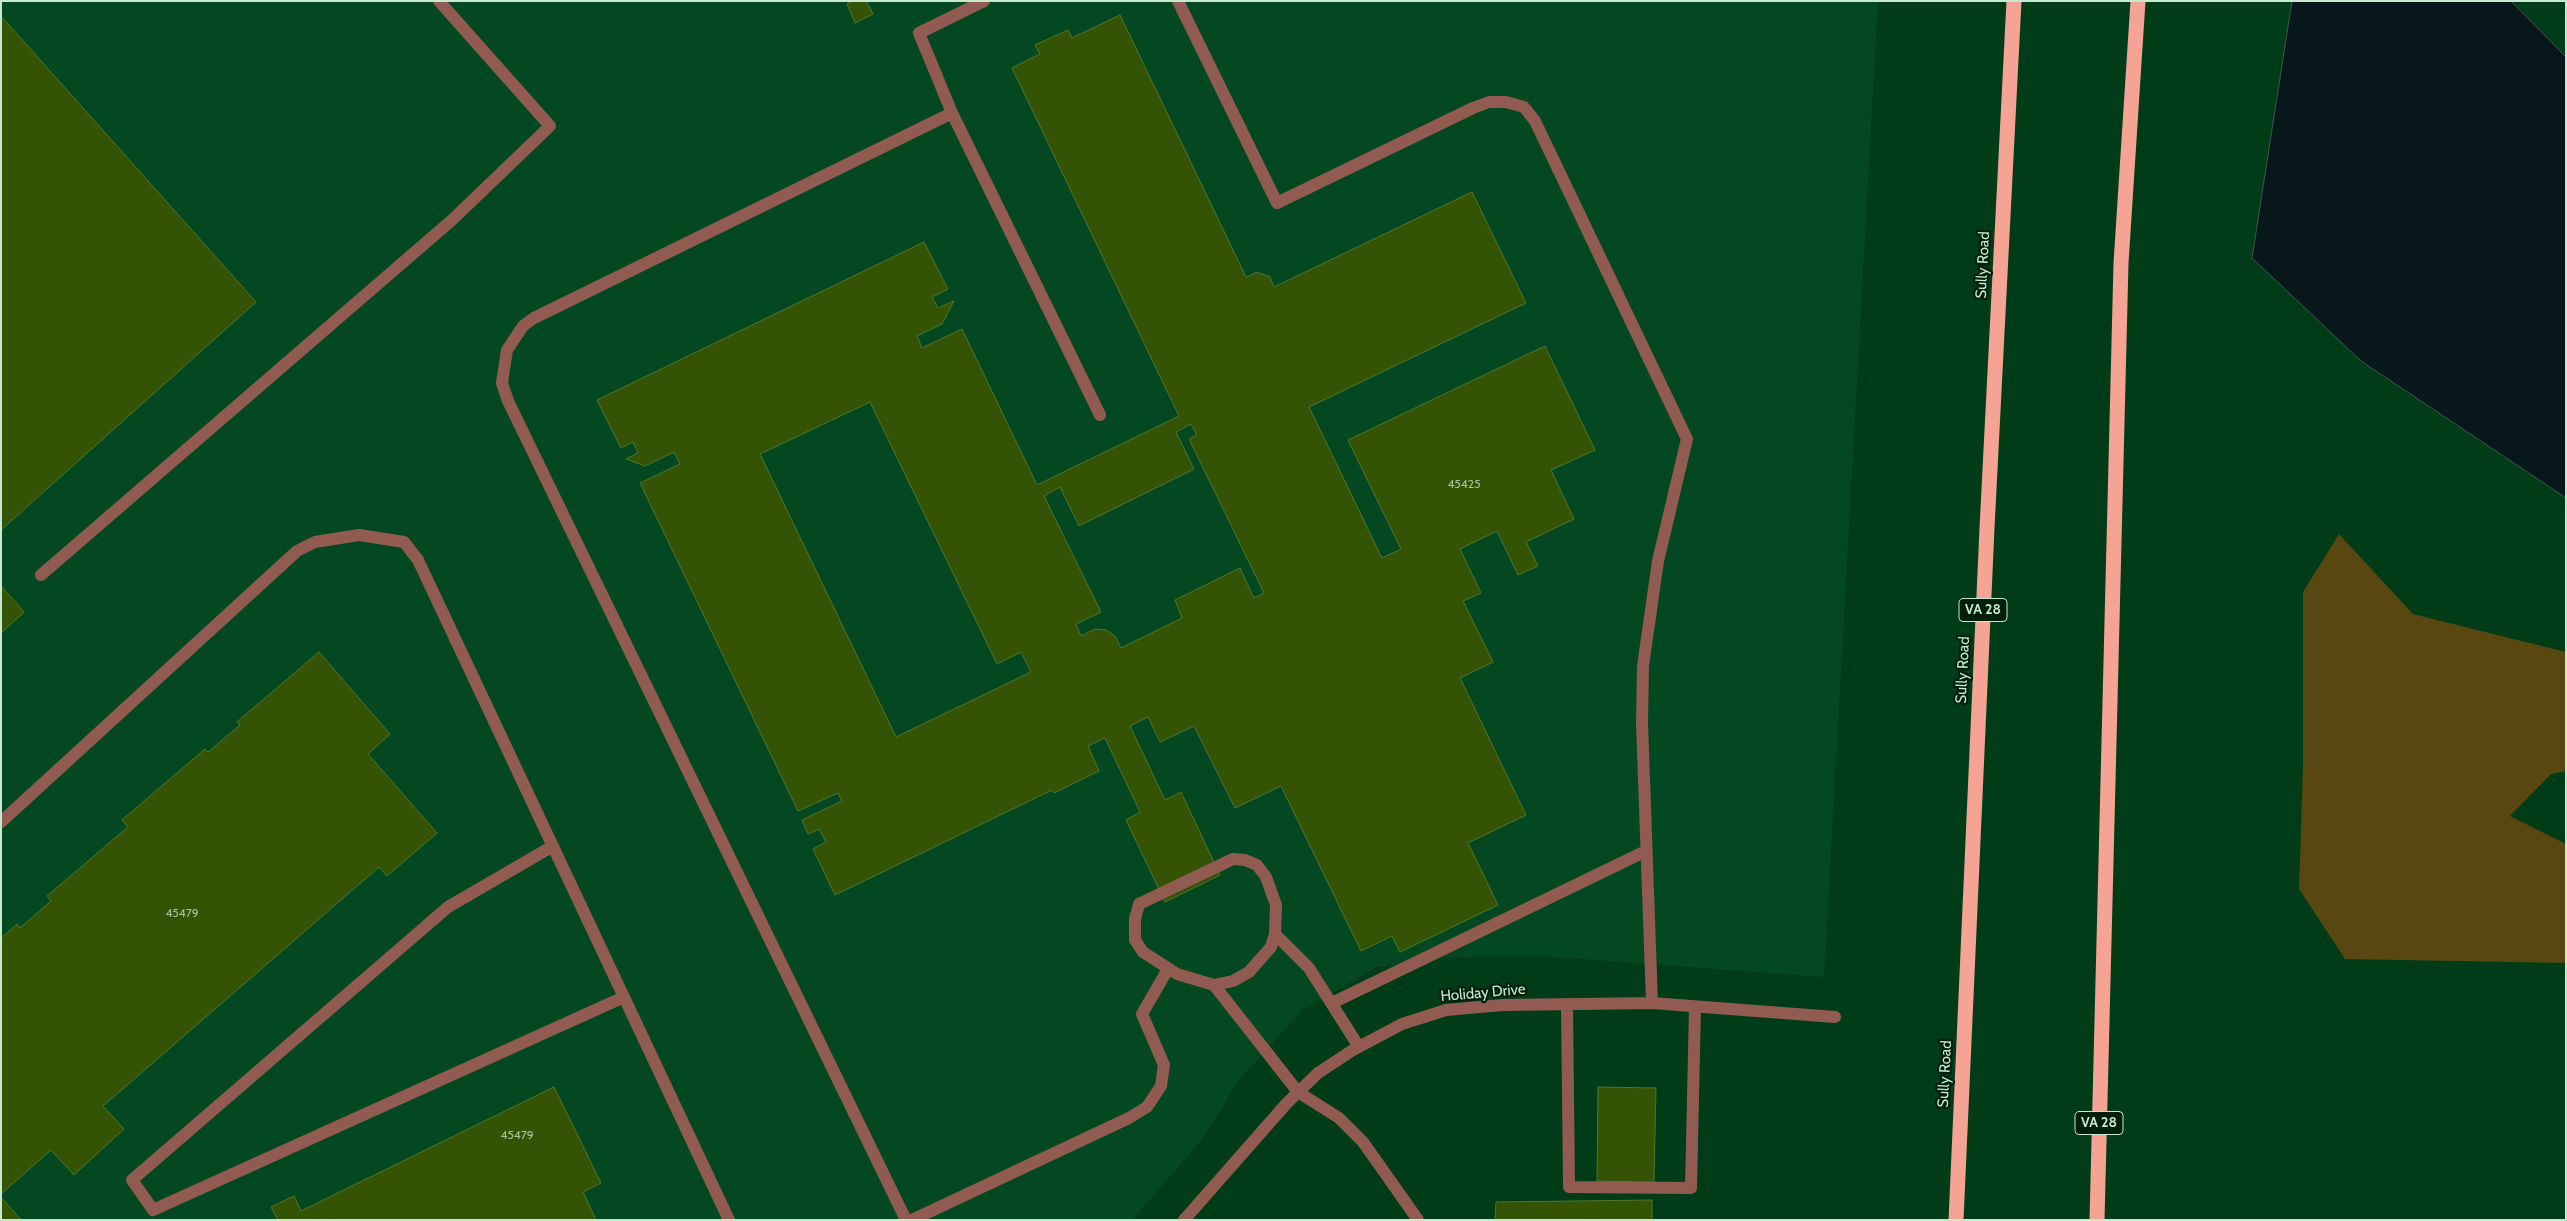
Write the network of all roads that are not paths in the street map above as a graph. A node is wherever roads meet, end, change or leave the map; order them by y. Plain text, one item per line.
1 (439, 1) edge
2 (984, 1) edge
3 (1178, 1) edge
4 (2014, 1) edge
5 (2138, 1) edge
6 (952, 113) junction
7 (1100, 414) dead end
8 (41, 575) dead end
9 (1, 822) edge
10 (552, 846) junction
11 (1646, 851) junction
12 (1275, 934) junction
13 (1168, 969) junction
14 (1214, 985) junction
15 (624, 997) junction
16 (1332, 1003) junction
17 (1652, 1003) junction
18 (1567, 1004) junction
19 (1695, 1007) junction
20 (1835, 1017) dead end
21 (1360, 1046) junction
22 (1298, 1092) junction
23 (728, 1220) edge
24 (906, 1220) edge
25 (912, 1220) edge
26 (1184, 1220) edge
27 (1418, 1220) edge
28 (1956, 1220) edge
29 (2097, 1220) edge

1 - 8 street
2 - 6 street
3 - 11 street
4 - 28 highway, Sully Road / VA 28
5 - 29 highway, VA 28
6 - 7 street
6 - 24 street
9 - 10 street
10 - 15 street
10 - 15 street
11 - 16 street
11 - 17 street
12 - 13 street
12 - 14 street
12 - 16 street
13 - 14 street
13 - 25 street
14 - 22 street
15 - 23 street
16 - 21 street
17 - 18 street, Holiday Drive
17 - 19 street, Holiday Drive
18 - 19 street
18 - 21 street, Holiday Drive
19 - 20 street, Holiday Drive
21 - 22 street, Holiday Drive
22 - 26 street, Holiday Drive
22 - 27 street

